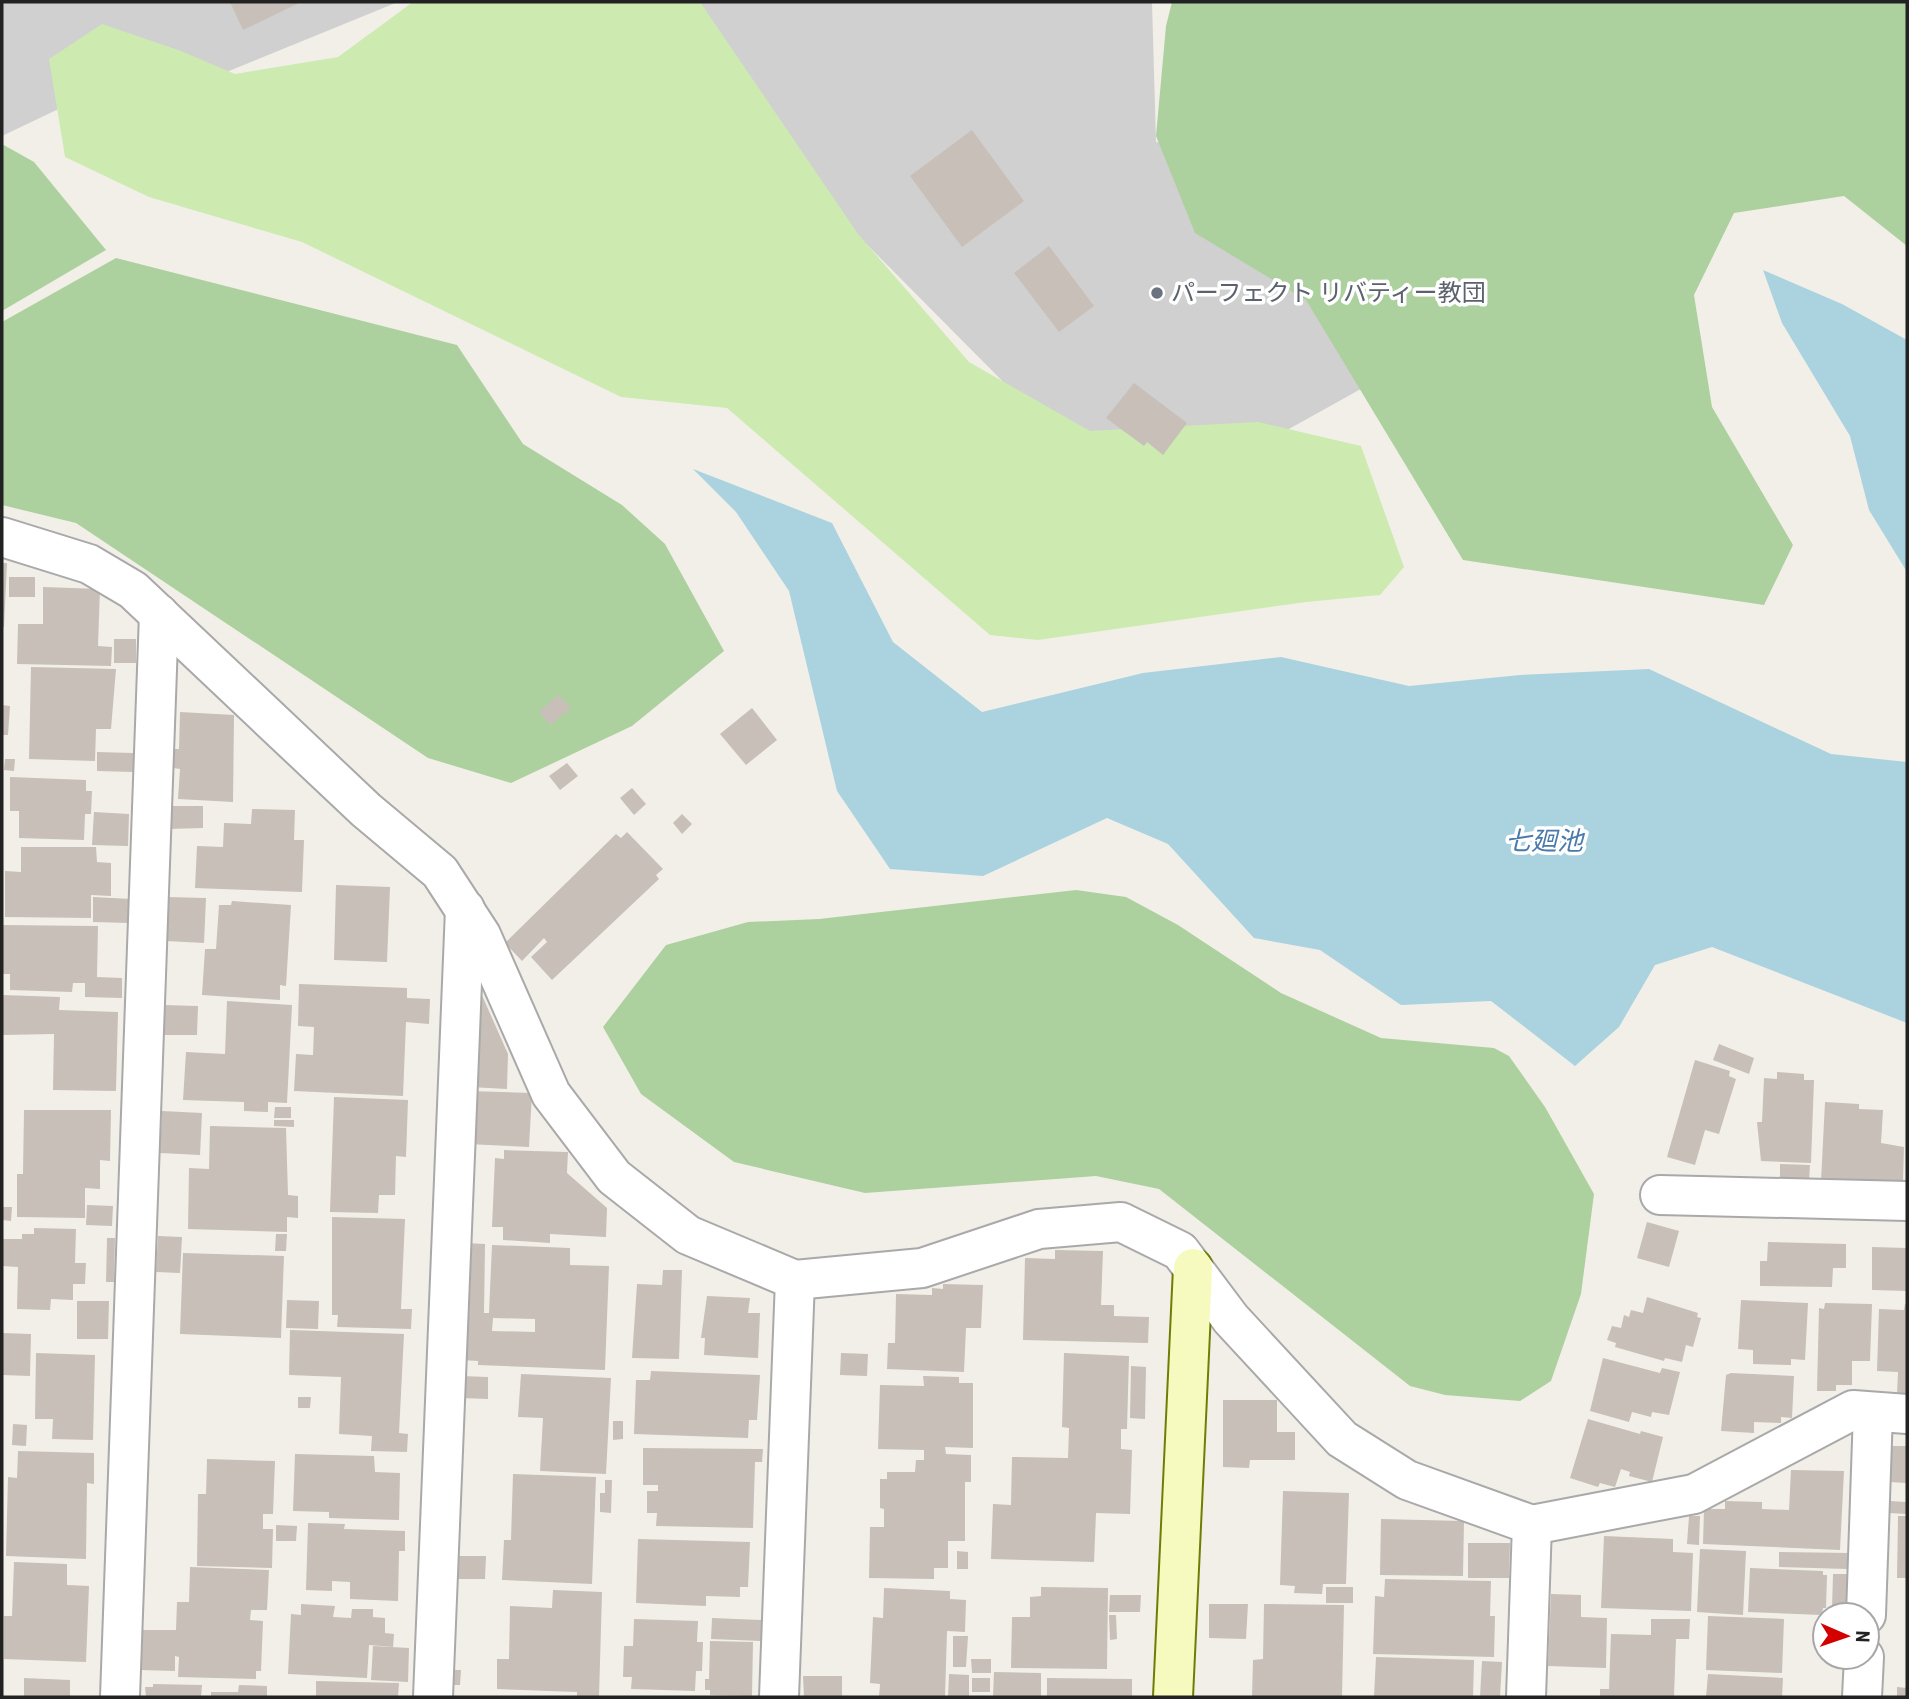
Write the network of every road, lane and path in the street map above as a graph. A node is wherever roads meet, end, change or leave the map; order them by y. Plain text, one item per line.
1 (2, 537) edge
2 (159, 614) junction
3 (465, 909) junction
4 (1660, 1195) dead end
5 (1907, 1202) edge
6 (1193, 1268) junction
7 (795, 1280) junction
8 (1890, 1413) edge
9 (1532, 1525) junction
10 (1868, 1601) edge
11 (1864, 1671) edge
12 (120, 1697) edge
13 (433, 1697) edge
14 (779, 1697) edge
15 (1173, 1697) edge
16 (1526, 1697) edge
17 (1863, 1697) edge

1 - 2 street
2 - 3 street
2 - 12 street
3 - 7 street
3 - 13 street
4 - 5 street
6 - 7 street
6 - 9 street
6 - 15 street
7 - 14 street
8 - 9 street
8 - 10 street
9 - 16 street
11 - 17 street

